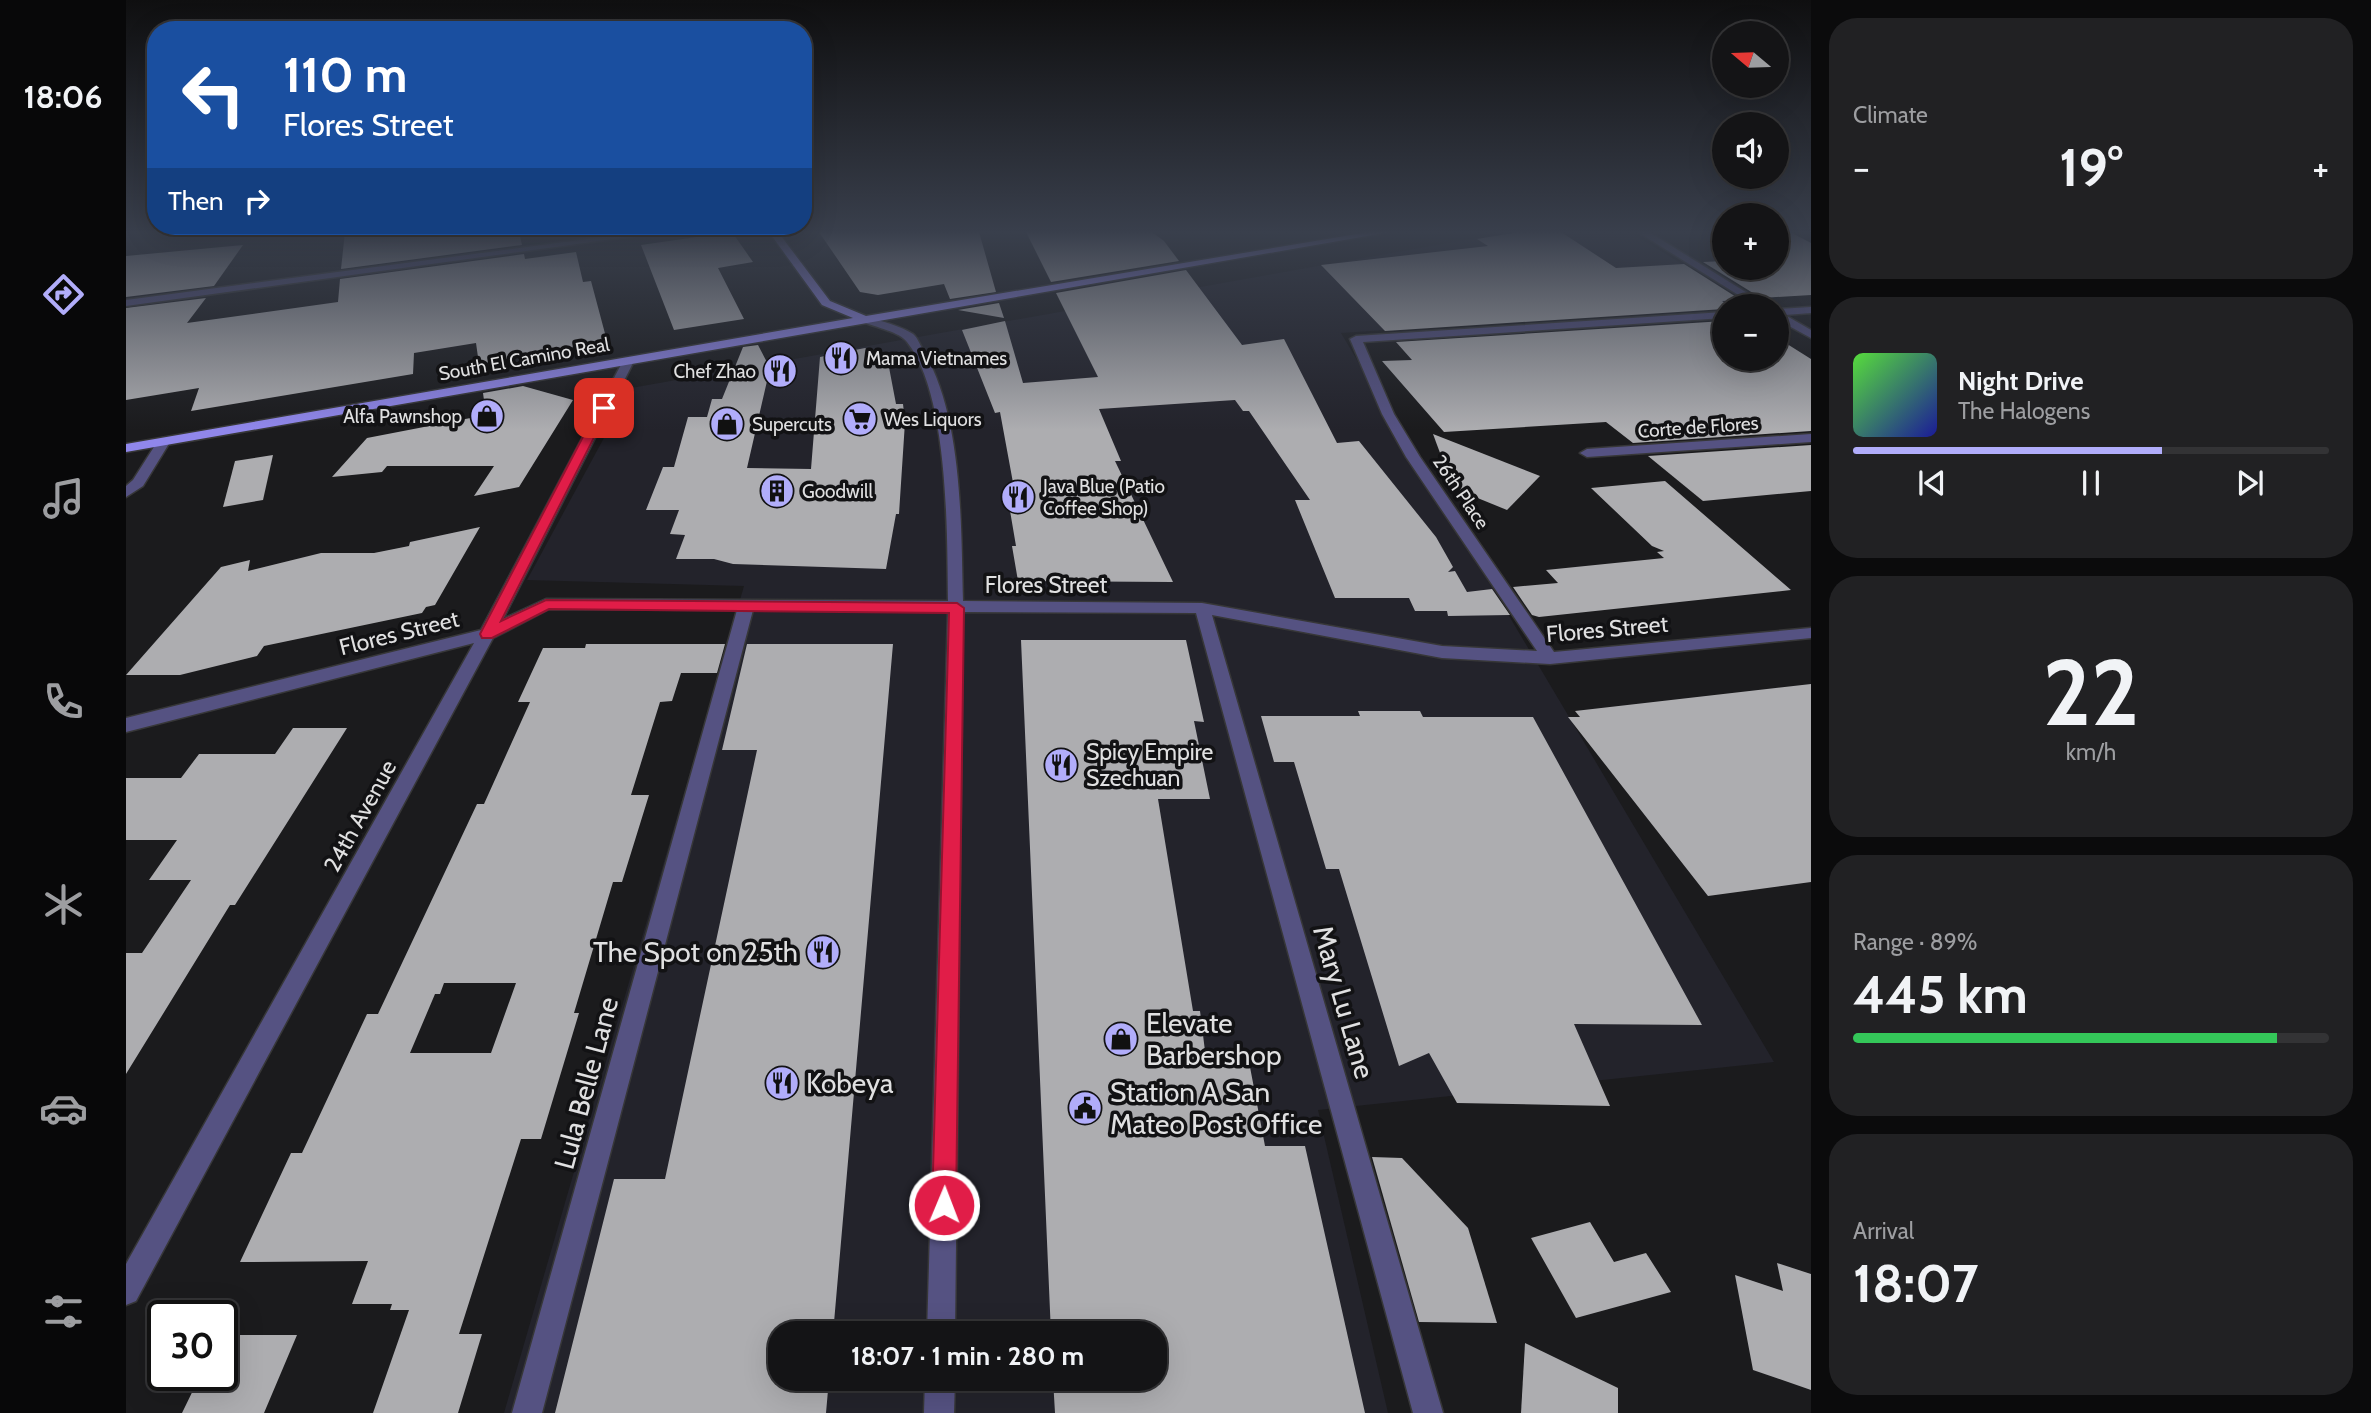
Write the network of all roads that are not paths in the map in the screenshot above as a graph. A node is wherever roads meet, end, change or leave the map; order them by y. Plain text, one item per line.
1 (164, 298) edge
2 (822, 298) edge
3 (990, 298) edge
4 (126, 303) edge
5 (1811, 310) edge
6 (1789, 312) edge
7 (1712, 316) edge
8 (867, 320) junction
9 (1789, 321) edge
10 (1811, 335) edge
11 (628, 361) junction
12 (1811, 438) edge
13 (164, 442) junction
14 (126, 448) edge
15 (1587, 453) dead end
16 (126, 494) edge
17 (746, 606) junction
18 (957, 608) junction
19 (1202, 608) junction
20 (1811, 633) edge
21 (487, 634) junction
22 (1550, 658) junction
23 (126, 725) edge
24 (126, 1291) edge
25 (941, 1321) edge
26 (940, 1391) edge
27 (527, 1413) edge
28 (939, 1413) edge
29 (1428, 1413) edge

1 - 4 street
2 - 8 main road
3 - 8 main road, South El Camino Real
5 - 6 street
7 - 22 street, 26th Place
8 - 11 main road, South El Camino Real
8 - 18 street
9 - 10 street
11 - 13 main road, South El Camino Real
11 - 21 street, 24th Avenue
12 - 15 street, Corte de Flores
13 - 14 main road, South El Camino Real
13 - 16 street
17 - 18 street, Flores Street
17 - 21 street, Flores Street
17 - 27 street, Lula Belle Lane
18 - 19 street, Flores Street
18 - 25 street
19 - 22 street, Flores Street
19 - 29 street, Mary Lu Lane
20 - 22 street, Flores Street
21 - 23 street, Flores Street
21 - 24 street, 24th Avenue
26 - 28 street

